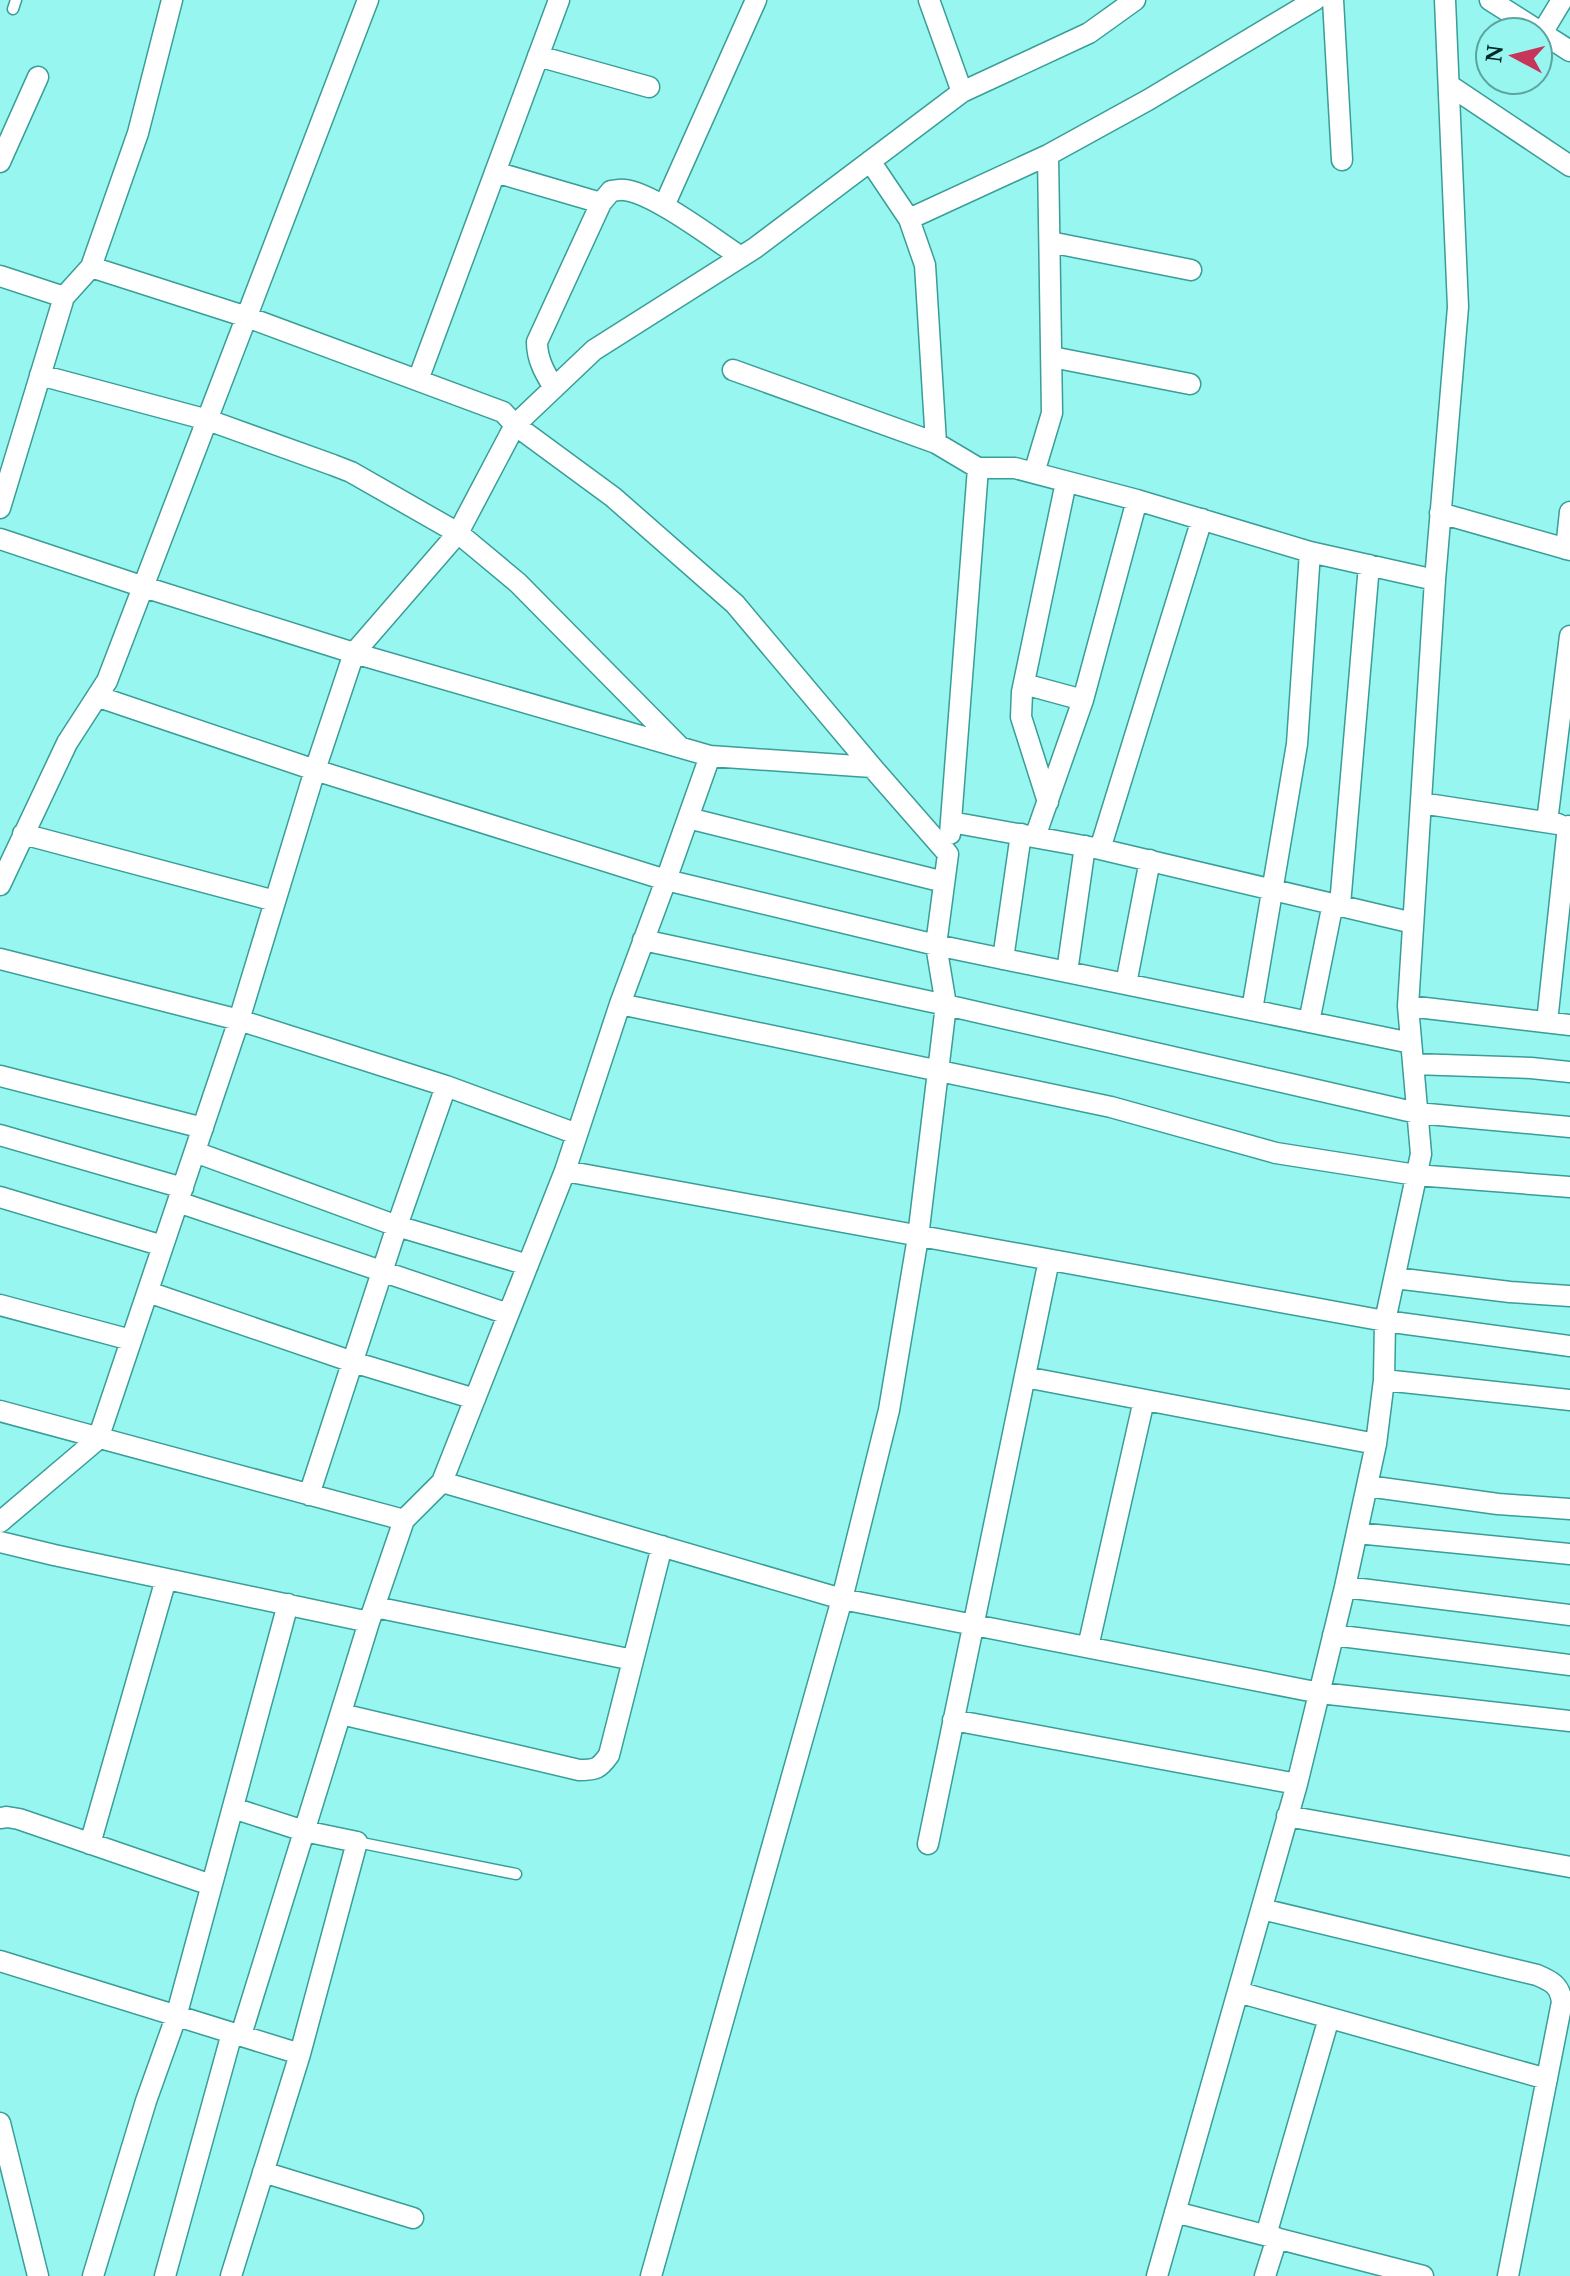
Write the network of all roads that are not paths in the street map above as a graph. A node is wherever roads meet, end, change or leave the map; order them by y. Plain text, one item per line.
1 (172, 0) edge
2 (368, 0) edge
3 (559, 0) edge
4 (756, 0) edge
5 (929, 0) edge
6 (1135, 0) edge
7 (1315, 0) edge
8 (1333, 0) edge
9 (1445, 0) edge
10 (1490, 0) edge
11 (1515, 16) edge
12 (538, 56) junction
13 (38, 77) dead end
14 (1449, 85) junction
15 (649, 87) dead end
16 (962, 92) junction
17 (2, 154) edge
18 (1048, 155) junction
19 (1342, 160) dead end
20 (870, 161) junction
21 (1570, 166) edge
22 (495, 172) junction
23 (601, 203) junction
24 (664, 206) junction
25 (909, 219) junction
26 (1050, 242) junction
27 (741, 257) junction
28 (91, 267) junction
29 (1191, 270) dead end
30 (0, 276) edge
31 (64, 297) junction
32 (247, 317) junction
33 (1052, 357) junction
34 (733, 370) dead end
35 (40, 375) junction
36 (418, 380) junction
37 (1190, 384) dead end
38 (554, 388) junction
39 (208, 420) junction
40 (515, 425) junction
41 (936, 443) junction
42 (978, 468) junction
43 (1034, 473) junction
44 (1066, 482) junction
45 (1137, 500) junction
46 (0, 508) edge
47 (1570, 512) edge
48 (1440, 513) junction
49 (1202, 519) junction
50 (458, 533) junction
51 (0, 539) edge
52 (1568, 550) edge
53 (1310, 552) junction
54 (1369, 565) junction
55 (1435, 580) junction
56 (144, 587) junction
57 (1570, 636) edge
58 (354, 653) junction
59 (1024, 684) junction
60 (1566, 693) edge
61 (99, 697) junction
62 (1083, 700) junction
63 (679, 747) junction
64 (710, 756) junction
65 (872, 767) junction
66 (315, 770) junction
67 (1048, 802) junction
68 (1421, 803) junction
69 (688, 818) junction
70 (951, 822) junction
71 (1547, 822) junction
72 (1569, 827) edge
73 (23, 834) junction
74 (1028, 836) junction
75 (1092, 847) junction
76 (948, 854) junction
77 (1150, 860) junction
78 (666, 880) junction
79 (944, 882) junction
80 (0, 885) edge
81 (1274, 889) junction
82 (275, 901) junction
83 (1337, 904) junction
84 (1413, 923) junction
85 (643, 940) junction
86 (936, 945) junction
87 (0, 959) edge
88 (1003, 959) junction
89 (1067, 972) junction
90 (1126, 984) junction
91 (620, 1004) junction
92 (946, 1005) junction
93 (1408, 1006) junction
94 (1252, 1010) junction
95 (239, 1020) junction
96 (1309, 1022) junction
97 (1547, 1022) junction
98 (1570, 1025) edge
99 (1411, 1043) junction
100 (1413, 1064) junction
101 (938, 1070) junction
102 (1570, 1072) edge
103 (0, 1076) edge
104 (446, 1086) junction
105 (1417, 1113) junction
106 (1570, 1127) edge
107 (203, 1128) junction
108 (577, 1134) junction
109 (0, 1135) edge
110 (195, 1152) junction
111 (565, 1171) junction
112 (1416, 1175) junction
113 (1570, 1187) edge
114 (180, 1195) junction
115 (0, 1197) edge
116 (397, 1226) junction
117 (918, 1237) junction
118 (163, 1246) junction
119 (1049, 1260) junction
120 (528, 1265) junction
121 (382, 1270) junction
122 (1395, 1278) junction
123 (148, 1292) junction
124 (1570, 1296) edge
125 (0, 1305) edge
126 (508, 1314) junction
127 (1385, 1321) junction
128 (131, 1340) junction
129 (1570, 1346) edge
130 (353, 1362) junction
131 (1025, 1377) junction
132 (1384, 1380) junction
133 (475, 1399) junction
134 (1144, 1400) junction
135 (1570, 1400) edge
136 (0, 1411) edge
137 (98, 1439) junction
138 (1376, 1444) junction
139 (442, 1482) junction
140 (1367, 1486) junction
141 (309, 1495) junction
142 (1570, 1509) edge
143 (404, 1520) junction
144 (0, 1522) edge
145 (1357, 1533) junction
146 (0, 1542) edge
147 (662, 1546) junction
148 (1570, 1554) edge
149 (166, 1579) junction
150 (1345, 1587) junction
151 (842, 1599) junction
152 (288, 1604) junction
153 (372, 1615) junction
154 (1570, 1615) edge
155 (973, 1623) junction
156 (1333, 1635) junction
157 (1088, 1647) junction
158 (633, 1660) junction
159 (1570, 1665) edge
160 (1320, 1693) junction
161 (341, 1714) junction
162 (953, 1720) junction
163 (1570, 1721) edge
164 (1297, 1784) junction
165 (233, 1808) junction
166 (1287, 1816) junction
167 (0, 1818) edge
168 (304, 1831) junction
169 (357, 1842) junction
170 (90, 1844) junction
171 (928, 1844) dead end
172 (1570, 1867) edge
173 (516, 1874) dead end
174 (211, 1885) junction
175 (1262, 1909) junction
176 (0, 1961) edge
177 (1238, 1992) junction
178 (176, 2017) junction
179 (1329, 2018) junction
180 (236, 2034) junction
181 (300, 2054) junction
182 (1547, 2079) junction
183 (0, 2123) edge
184 (263, 2172) junction
185 (1175, 2212) junction
186 (413, 2218) dead end
187 (1272, 2237) junction
188 (38, 2276) edge
189 (93, 2276) edge
190 (165, 2276) edge
191 (231, 2276) edge
192 (651, 2276) edge
193 (1157, 2276) edge
194 (1265, 2276) edge
195 (1423, 2276) edge
196 (1508, 2276) edge

1 - 28 street
2 - 32 street
3 - 12 street
4 - 24 street
5 - 16 street
6 - 16 street
7 - 18 street
8 - 19 street
9 - 14 street
10 - 11 street
12 - 15 street
12 - 22 street
13 - 17 street
14 - 21 street
14 - 48 street
16 - 20 street
18 - 25 street
18 - 26 street
20 - 25 street
20 - 27 street
22 - 23 street
22 - 36 street
23 - 24 street
23 - 38 street
24 - 27 street
25 - 41 street
26 - 29 street
26 - 33 street
27 - 38 street
28 - 31 street
28 - 32 street
30 - 31 street
31 - 35 street
32 - 36 street
32 - 39 street
33 - 37 street
33 - 43 street
34 - 41 street
35 - 39 street
35 - 46 street
36 - 40 street
38 - 40 street
39 - 50 street
39 - 56 street
40 - 50 street
40 - 65 street
41 - 42 street
42 - 43 street
42 - 70 street
43 - 44 street
44 - 45 street
44 - 59 street
45 - 49 street
45 - 62 street
47 - 52 street
48 - 52 street
48 - 55 street
49 - 53 street
49 - 75 street
50 - 58 street
50 - 63 street
51 - 56 street
53 - 54 street
53 - 81 street
54 - 55 street
54 - 83 street
55 - 68 street
56 - 58 street
56 - 61 street
57 - 60 street
58 - 63 street
58 - 66 street
59 - 62 street
59 - 67 street
60 - 71 street
61 - 66 street
61 - 73 street
62 - 67 street
63 - 64 street
64 - 65 street
64 - 69 street
65 - 76 street
66 - 78 street
66 - 82 street
67 - 74 street
68 - 71 street
68 - 84 street
69 - 78 street
69 - 79 street
70 - 74 street
70 - 76 street
71 - 72 street
72 - 97 street
73 - 80 street
73 - 82 street
74 - 75 street
74 - 88 street
75 - 77 street
75 - 89 street
76 - 79 street
77 - 81 street
77 - 90 street
78 - 85 street
78 - 86 street
79 - 86 street
81 - 83 street
81 - 94 street
82 - 95 street
83 - 84 street
83 - 96 street
84 - 93 street
85 - 91 street
85 - 92 street
86 - 88 street
86 - 92 street
87 - 95 street
88 - 89 street
89 - 90 street
90 - 94 street
91 - 101 street
91 - 108 street
92 - 101 street
92 - 105 street
93 - 97 street
93 - 99 street
94 - 96 street
95 - 104 street
95 - 107 street
96 - 99 street
97 - 98 street
99 - 100 street
100 - 102 street
100 - 105 street
101 - 112 street
101 - 117 street
103 - 107 street
104 - 108 street
104 - 116 street
105 - 106 street
105 - 112 street
107 - 110 street
108 - 111 street
109 - 114 street
110 - 114 street
110 - 116 street
111 - 117 street
111 - 120 street
112 - 113 street
112 - 122 street
114 - 118 street
114 - 121 street
115 - 118 street
116 - 120 street
116 - 121 street
117 - 119 street
117 - 151 street
118 - 123 street
119 - 127 street
119 - 131 street
120 - 126 street
121 - 126 street
121 - 130 street
122 - 124 street
122 - 127 street
123 - 128 street
123 - 130 street
125 - 128 street
126 - 133 street
127 - 129 street
127 - 132 street
128 - 137 street
130 - 133 street
130 - 141 street
131 - 134 street
131 - 155 street
132 - 135 street
132 - 138 street
133 - 139 street
134 - 138 street
134 - 157 street
136 - 137 street
137 - 141 street
137 - 144 street
138 - 140 street
139 - 143 street
139 - 147 street
140 - 142 street
140 - 145 street
141 - 143 street
143 - 153 street
145 - 148 street
145 - 150 street
146 - 149 street
147 - 151 street
147 - 158 street
149 - 152 street
149 - 170 street
150 - 154 street
150 - 156 street
151 - 155 street
151 - 192 street
152 - 153 street
152 - 165 street
153 - 158 street
153 - 161 street
155 - 157 street
155 - 162 street
156 - 159 street
156 - 160 street
157 - 160 street
158 - 161 street
160 - 163 street
160 - 164 street
161 - 168 street
162 - 164 street
162 - 171 street
164 - 166 street
165 - 168 street
165 - 174 street
166 - 172 street
166 - 175 street
167 - 170 street
168 - 169 street
168 - 180 street
169 - 173 lane
169 - 181 street
170 - 174 street
174 - 178 street
175 - 177 street
175 - 182 street
176 - 178 street
177 - 179 street
177 - 185 street
178 - 180 street
178 - 189 street
179 - 182 street
179 - 187 street
180 - 181 street
180 - 190 street
181 - 184 street
182 - 196 street
183 - 188 street
184 - 186 street
184 - 191 street
185 - 187 street
185 - 193 street
187 - 194 street
187 - 195 street

